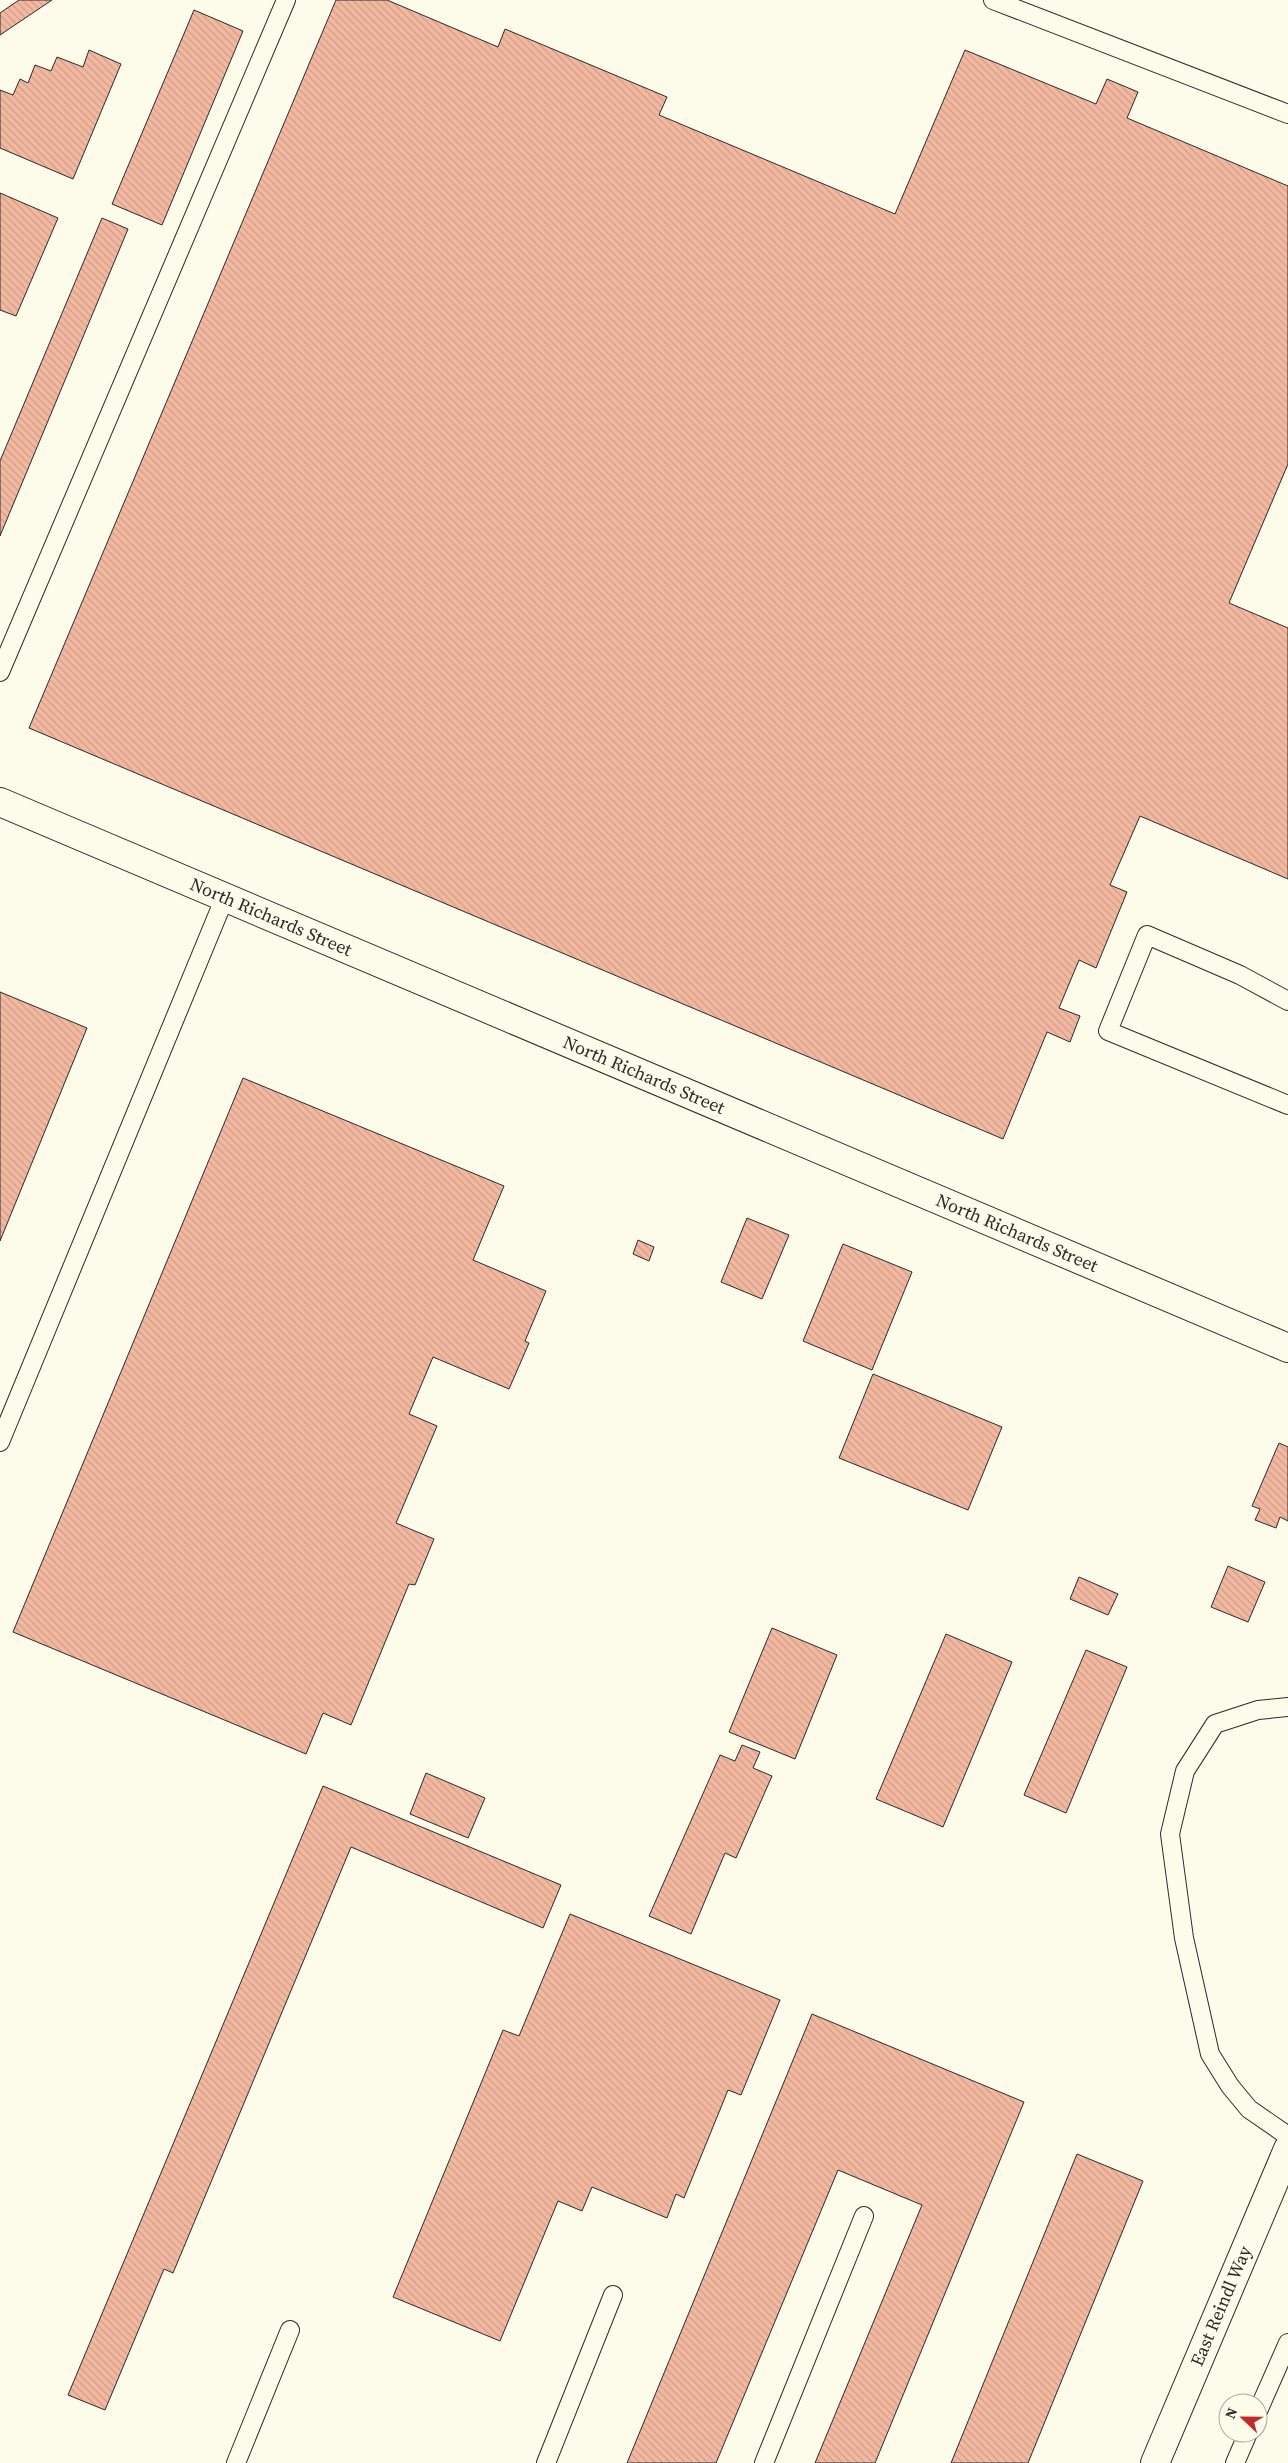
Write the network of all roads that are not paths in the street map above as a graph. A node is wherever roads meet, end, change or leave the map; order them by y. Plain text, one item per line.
1 (286, 0) edge
2 (993, 0) edge
3 (1288, 114) edge
4 (0, 672) edge
5 (0, 802) edge
6 (225, 897) junction
7 (1288, 1001) edge
8 (1288, 1105) edge
9 (1288, 1348) edge
10 (0, 1442) edge
11 (1288, 1707) edge
12 (1288, 2136) edge
13 (1288, 2149) edge
14 (864, 2216) dead end
15 (612, 2294) dead end
16 (290, 2330) dead end
17 (1288, 2343) edge
18 (1266, 2393) edge
19 (1244, 2443) edge
20 (236, 2463) edge
21 (546, 2463) edge
22 (764, 2463) edge
23 (1155, 2463) edge
24 (1235, 2463) edge

1 - 4 lane
2 - 3 lane
5 - 6 street, North Richards Street
6 - 9 street, North Richards Street
6 - 10 lane
7 - 8 lane
11 - 12 lane
13 - 23 street, East Reindl Way
14 - 22 lane
15 - 21 lane
16 - 20 lane
17 - 18 lane
19 - 24 lane

